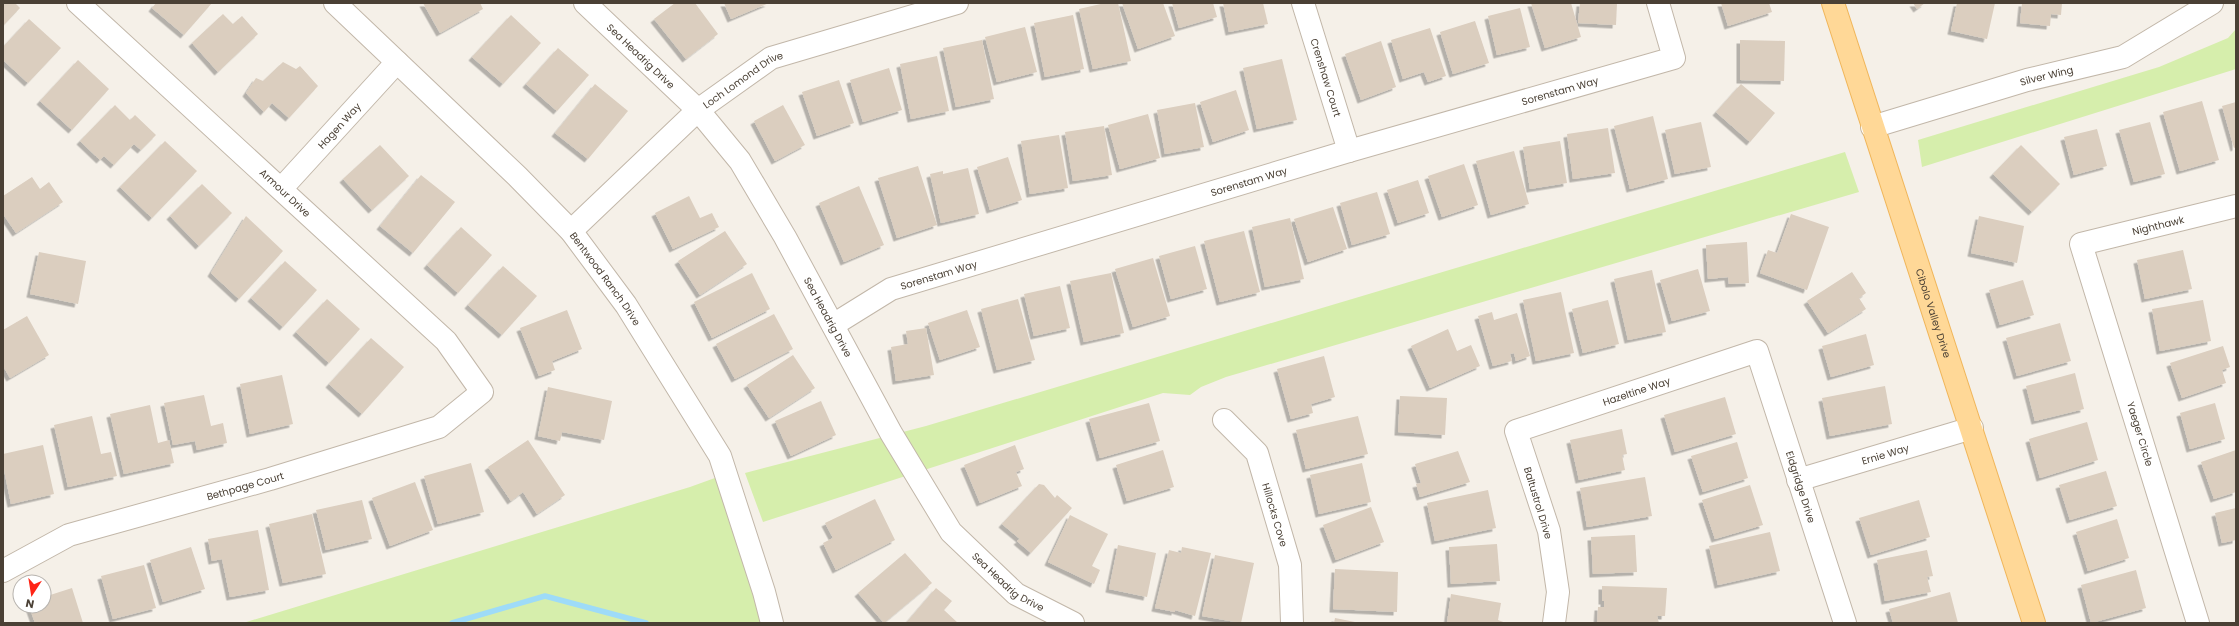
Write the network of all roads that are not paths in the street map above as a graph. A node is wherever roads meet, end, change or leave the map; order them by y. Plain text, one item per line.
1 (78, 3) edge
2 (335, 3) edge
3 (585, 3) edge
4 (957, 3) edge
5 (1304, 3) edge
6 (1658, 3) edge
7 (1833, 3) edge
8 (2212, 3) edge
9 (397, 62) junction
10 (698, 110) junction
11 (1872, 127) junction
12 (1349, 151) junction
13 (281, 190) junction
14 (2236, 206) edge
15 (571, 231) junction
16 (2081, 244) joint
17 (833, 325) junction
18 (1757, 351) joint
19 (482, 392) joint
20 (1224, 420) dead end
21 (1972, 428) junction
22 (1516, 431) joint
23 (1798, 480) junction
24 (3, 571) edge
25 (772, 623) edge
26 (1073, 623) edge
27 (1292, 623) edge
28 (1554, 623) edge
29 (1845, 623) edge
30 (2034, 623) edge
31 (2198, 623) edge

1 - 13 street, Armour Drive
2 - 9 street, Bentwood Ranch Drive
3 - 10 street, Sea Headrig Drive
4 - 10 street, Loch Lomond Drive
5 - 12 street, Crenshaw Court
6 - 12 street, Sorenstam Way
7 - 11 main road, Cibolo Valley Drive
8 - 11 street, Silver Wing
9 - 13 street, Hagen Way
9 - 15 street, Bentwood Ranch Drive
10 - 15 street, Loch Lomond Drive
10 - 17 street, Sea Headrig Drive
11 - 21 main road, Cibolo Valley Drive
12 - 17 street, Sorenstam Way
13 - 19 street, Armour Drive
14 - 16 street, Nighthawk
15 - 25 street, Bentwood Ranch Drive
16 - 31 street, Yaeger Circle
17 - 26 street, Sea Headrig Drive
18 - 22 street, Hazeltine Way
18 - 23 street, Eldgridge Drive
19 - 24 street, Bethpage Court
20 - 27 street, Hillocks Cove
21 - 23 street, Ernie Way
21 - 30 main road, Cibolo Valley Drive
22 - 28 street, Baltustrol Drive
23 - 29 street, Eldgridge Drive

